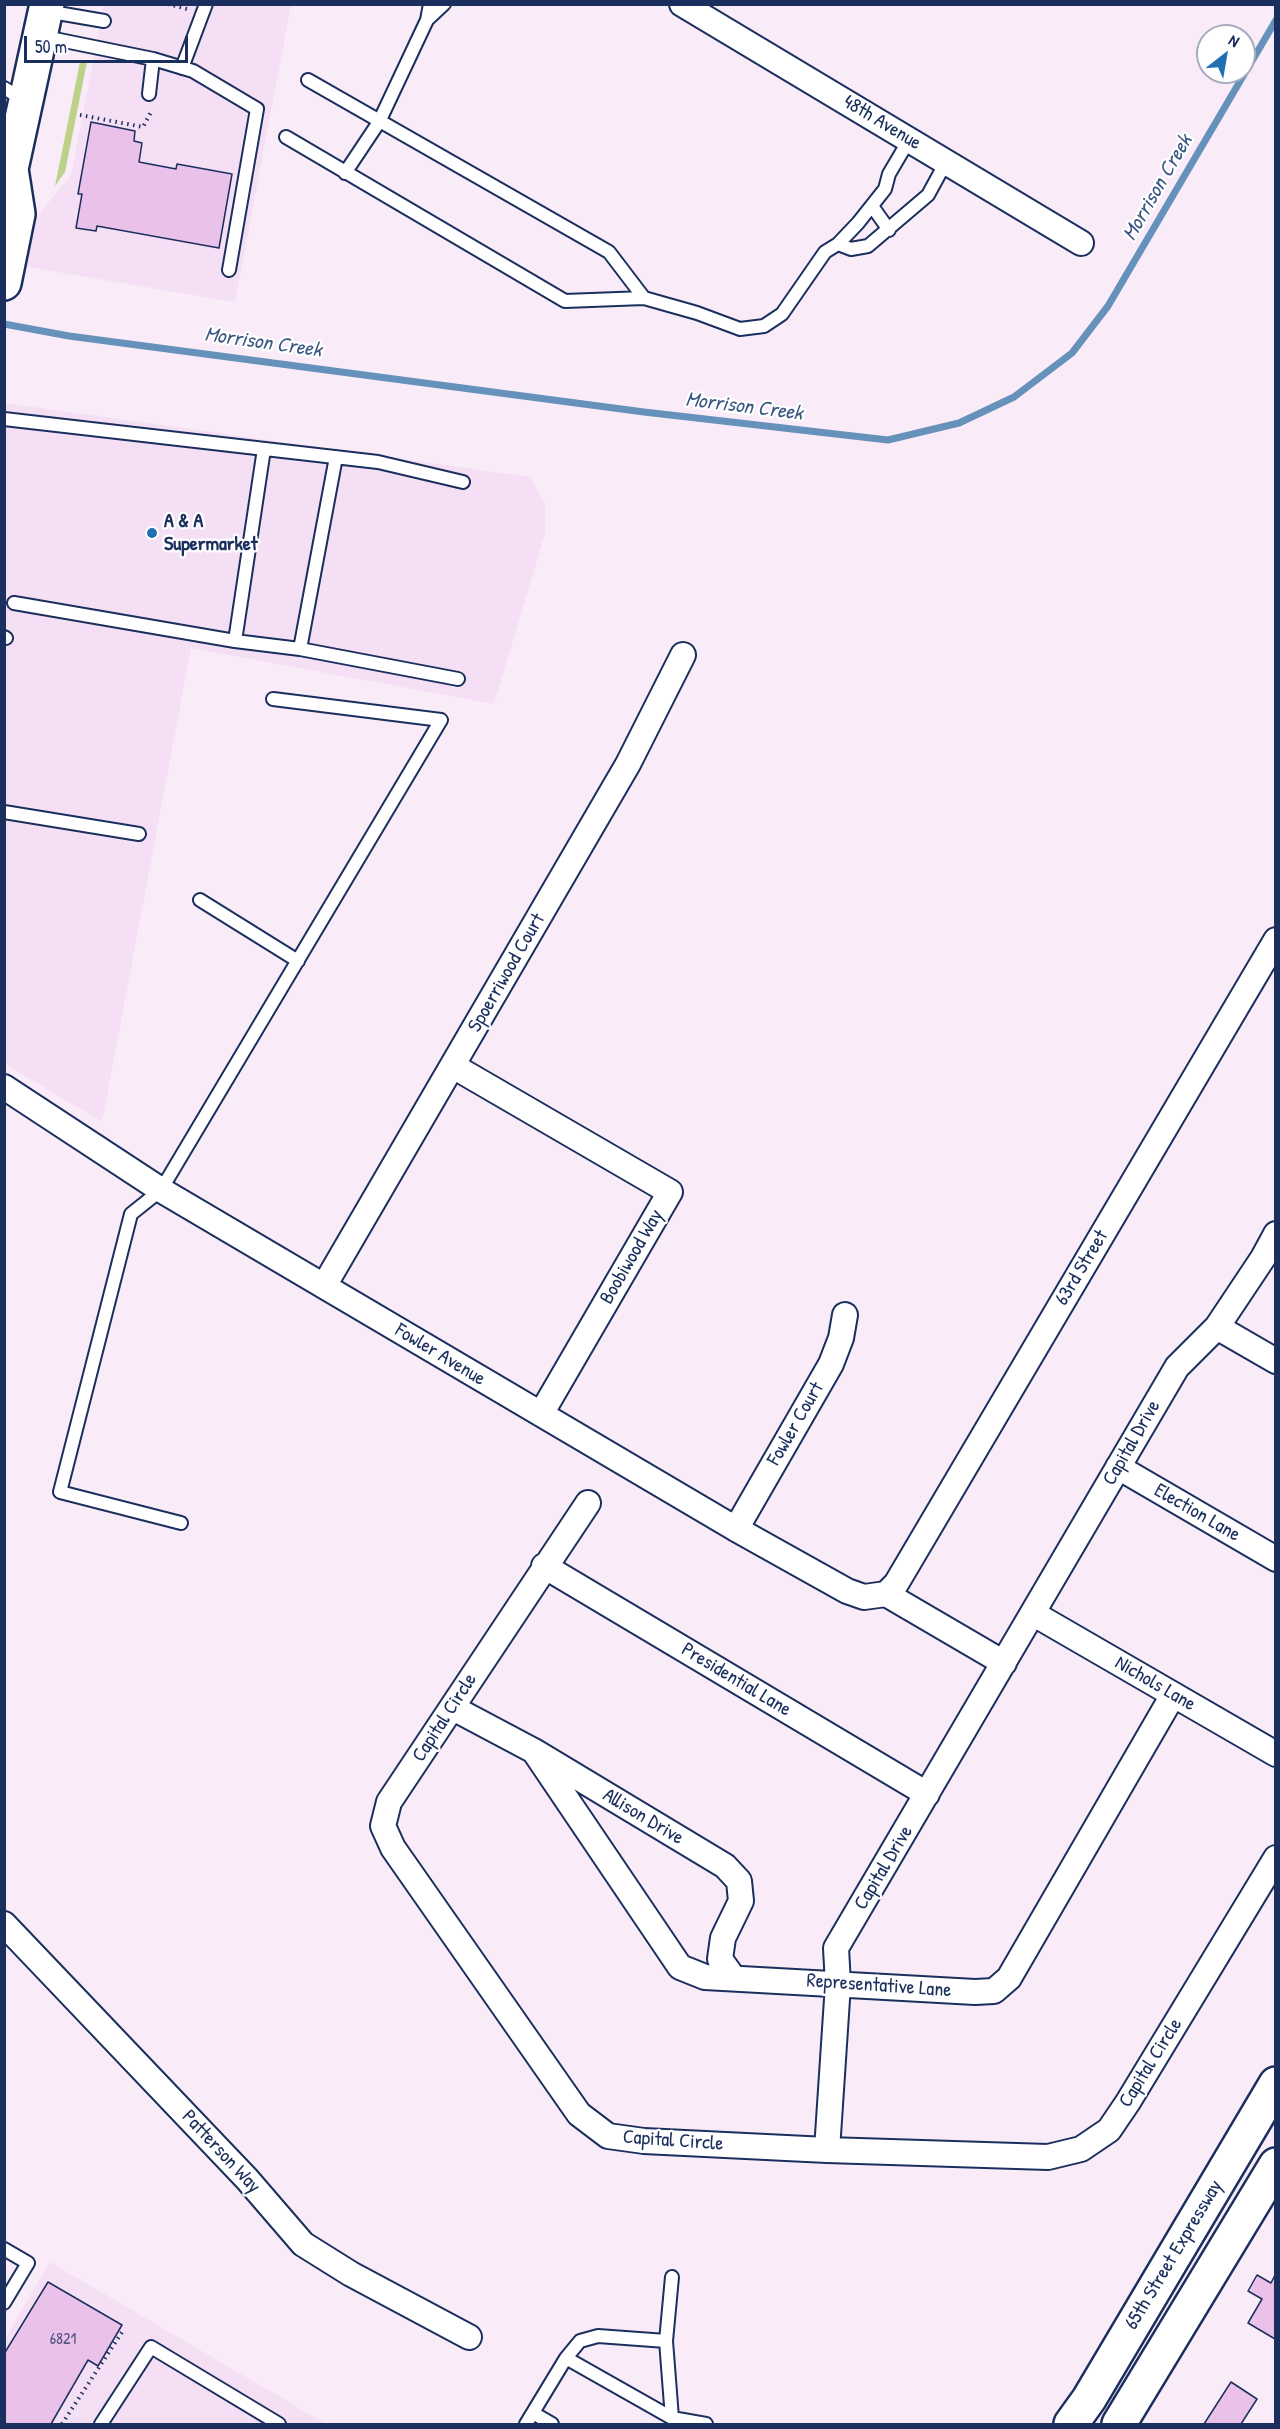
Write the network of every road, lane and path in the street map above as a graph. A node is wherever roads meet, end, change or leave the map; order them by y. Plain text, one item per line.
1 (168, 4) edge
2 (430, 4) edge
3 (444, 4) edge
4 (682, 4) edge
5 (200, 7) edge
6 (44, 17) edge
7 (427, 20) junction
8 (104, 21) dead end
9 (153, 59) junction
10 (182, 68) junction
11 (308, 80) dead end
12 (15, 94) edge
13 (149, 94) dead end
14 (379, 122) junction
15 (286, 138) dead end
16 (909, 140) junction
17 (946, 162) junction
18 (345, 173) junction
19 (8, 174) edge
20 (872, 206) junction
21 (889, 230) junction
22 (1081, 243) dead end
23 (837, 244) junction
24 (229, 270) dead end
25 (4, 283) edge
26 (644, 298) junction
27 (4, 419) edge
28 (264, 449) junction
29 (336, 457) junction
30 (463, 482) dead end
31 (14, 603) dead end
32 (235, 641) junction
33 (300, 649) junction
34 (683, 655) dead end
35 (458, 679) dead end
36 (273, 699) dead end
37 (4, 812) edge
38 (139, 834) dead end
39 (200, 900) dead end
40 (1275, 940) edge
41 (298, 961) junction
42 (453, 1066) junction
43 (4, 1087) edge
44 (161, 1190) junction
45 (1275, 1234) edge
46 (324, 1286) junction
47 (845, 1315) dead end
48 (1217, 1327) junction
49 (1275, 1361) edge
50 (540, 1414) junction
51 (1118, 1467) junction
52 (588, 1503) dead end
53 (181, 1523) dead end
54 (736, 1529) junction
55 (1275, 1560) edge
56 (544, 1566) junction
57 (886, 1594) junction
58 (1034, 1614) junction
59 (1005, 1663) junction
60 (1173, 1695) junction
61 (453, 1708) junction
62 (534, 1751) junction
63 (1275, 1754) edge
64 (927, 1794) junction
65 (1275, 1858) edge
66 (4, 1924) edge
67 (732, 1977) junction
68 (838, 1984) junction
69 (1275, 2084) edge
70 (827, 2150) junction
71 (1275, 2165) edge
72 (4, 2249) edge
73 (672, 2277) dead end
74 (4, 2303) edge
75 (124, 2329) dead end
76 (469, 2337) dead end
77 (666, 2340) junction
78 (566, 2358) junction
79 (533, 2413) junction
80 (672, 2418) junction
81 (62, 2424) edge
82 (101, 2424) edge
83 (279, 2424) edge
84 (526, 2424) edge
85 (552, 2424) edge
86 (706, 2424) edge
87 (1071, 2424) edge
88 (1119, 2424) edge

1 - 5 path
2 - 7 lane
3 - 7 lane
4 - 16 street, 48th Avenue
5 - 10 lane
6 - 8 lane
6 - 9 lane
6 - 12 main road
7 - 14 lane
9 - 10 lane
9 - 13 lane
10 - 24 lane
11 - 14 lane
12 - 19 main road
14 - 18 lane
14 - 26 lane
15 - 18 lane
16 - 17 street, 48th Avenue
16 - 20 lane
17 - 21 lane
17 - 22 street, 48th Avenue
18 - 26 lane
19 - 25 main road
20 - 21 lane
20 - 23 lane
21 - 23 lane
23 - 26 lane
27 - 28 lane
28 - 29 lane
28 - 32 lane
29 - 30 lane
29 - 33 lane
31 - 32 lane
32 - 33 lane
33 - 35 lane
34 - 42 street, Spoerriwood Court
36 - 41 lane
37 - 38 lane
39 - 41 lane
40 - 57 street, 63rd Street
41 - 44 lane
42 - 46 street, Spoerriwood Court
42 - 50 street, Boobiwood Way
43 - 44 street, Fowler Avenue
44 - 46 street, Fowler Avenue
44 - 53 lane
45 - 48 street, Capital Drive
46 - 50 street, Fowler Avenue
47 - 54 street, Fowler Court
48 - 49 street
48 - 51 street, Capital Drive
50 - 54 street, Fowler Avenue
51 - 55 street, Election Lane
51 - 58 street, Capital Drive
52 - 56 street, Capital Circle
54 - 57 street, Fowler Avenue
56 - 61 street, Capital Circle
56 - 64 street, Presidential Lane
57 - 59 street
58 - 59 street, Capital Drive
58 - 60 street, Nichols Lane
59 - 64 street, Capital Drive
60 - 63 street, Nichols Lane
60 - 68 street, Representative Lane
61 - 62 street, Allison Drive
61 - 70 street, Capital Circle
62 - 67 street, Representative Lane
62 - 67 street, Allison Drive
64 - 68 street, Capital Drive
65 - 70 street, Capital Circle
66 - 76 street, Patterson Way
67 - 68 street, Representative Lane
68 - 70 street, Capital Drive
69 - 87 main road, 65th Street Expressway
71 - 88 main road, 65th Street Expressway
72 - 74 lane
73 - 77 lane
75 - 81 path
77 - 78 lane
77 - 80 lane
78 - 79 lane
78 - 80 lane
79 - 84 lane
79 - 85 lane
80 - 86 lane
82 - 83 lane

